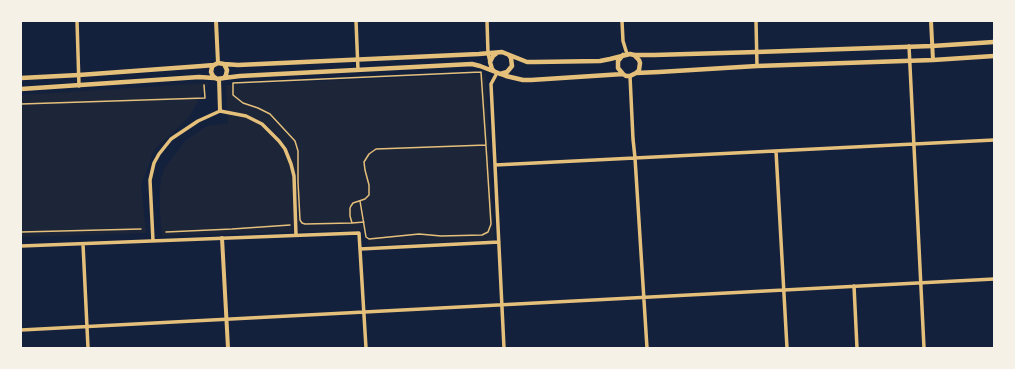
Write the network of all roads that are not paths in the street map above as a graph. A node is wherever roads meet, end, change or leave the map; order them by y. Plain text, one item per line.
1 (77, 21) edge
2 (216, 21) edge
3 (356, 21) edge
4 (486, 21) edge
5 (622, 21) edge
6 (756, 21) edge
7 (931, 21) edge
8 (994, 42) edge
9 (909, 46) junction
10 (932, 46) junction
11 (498, 52) junction
12 (757, 52) junction
13 (488, 53) junction
14 (509, 55) junction
15 (625, 55) junction
16 (634, 55) junction
17 (994, 56) edge
18 (357, 59) junction
19 (933, 60) junction
20 (910, 61) junction
21 (490, 62) junction
22 (216, 64) junction
23 (224, 64) junction
24 (757, 66) junction
25 (358, 70) junction
26 (497, 73) junction
27 (636, 73) junction
28 (623, 74) junction
29 (79, 75) junction
30 (630, 76) junction
31 (21, 78) edge
32 (219, 78) junction
33 (80, 86) junction
34 (21, 89) edge
35 (220, 111) junction
36 (994, 140) edge
37 (914, 144) junction
38 (776, 151) junction
39 (635, 158) junction
40 (495, 165) junction
41 (296, 235) junction
42 (222, 238) junction
43 (153, 241) junction
44 (499, 242) junction
45 (83, 244) junction
46 (21, 246) edge
47 (360, 249) junction
48 (994, 279) edge
49 (921, 283) junction
50 (854, 286) junction
51 (784, 290) junction
52 (644, 297) junction
53 (502, 305) junction
54 (364, 312) junction
55 (227, 320) junction
56 (87, 326) junction
57 (21, 330) edge
58 (88, 348) edge
59 (228, 348) edge
60 (366, 348) edge
61 (504, 348) edge
62 (647, 348) edge
63 (787, 348) edge
64 (857, 348) edge
65 (924, 348) edge

1 - 29 street
2 - 22 street
3 - 18 street
4 - 13 street
5 - 15 street
6 - 12 street
7 - 10 street
8 - 10 main road
9 - 10 main road
9 - 12 main road
9 - 20 street
10 - 19 street
11 - 13 main road
11 - 14 main road
11 - 21 main road
12 - 16 main road
12 - 24 street
13 - 18 main road
13 - 21 street
14 - 15 main road
14 - 26 main road
15 - 16 main road
15 - 28 main road
16 - 27 main road
17 - 19 main road
18 - 23 main road
18 - 25 street
19 - 20 main road
20 - 24 main road
20 - 37 street
21 - 26 main road
22 - 23 main road
22 - 29 main road
22 - 32 main road
23 - 32 main road
24 - 27 main road
25 - 26 main road
25 - 32 main road
26 - 28 main road
26 - 40 street
27 - 30 main road
28 - 30 main road
29 - 31 main road
29 - 33 street
30 - 39 street
32 - 33 main road
32 - 35 street
33 - 34 main road
35 - 41 street
35 - 43 street
36 - 37 street
37 - 38 street
37 - 49 street
38 - 39 street
38 - 51 street
39 - 40 street
39 - 52 street
40 - 44 street
41 - 42 street
41 - 47 street
42 - 43 street
42 - 55 street
43 - 45 street
44 - 47 street
44 - 53 street
45 - 46 street
45 - 56 street
47 - 54 street
48 - 49 street
49 - 50 street
49 - 65 street
50 - 51 street
50 - 64 street
51 - 52 street
51 - 63 street
52 - 53 street
52 - 62 street
53 - 54 street
53 - 61 street
54 - 55 street
54 - 60 street
55 - 56 street
55 - 59 street
56 - 57 street
56 - 58 street

